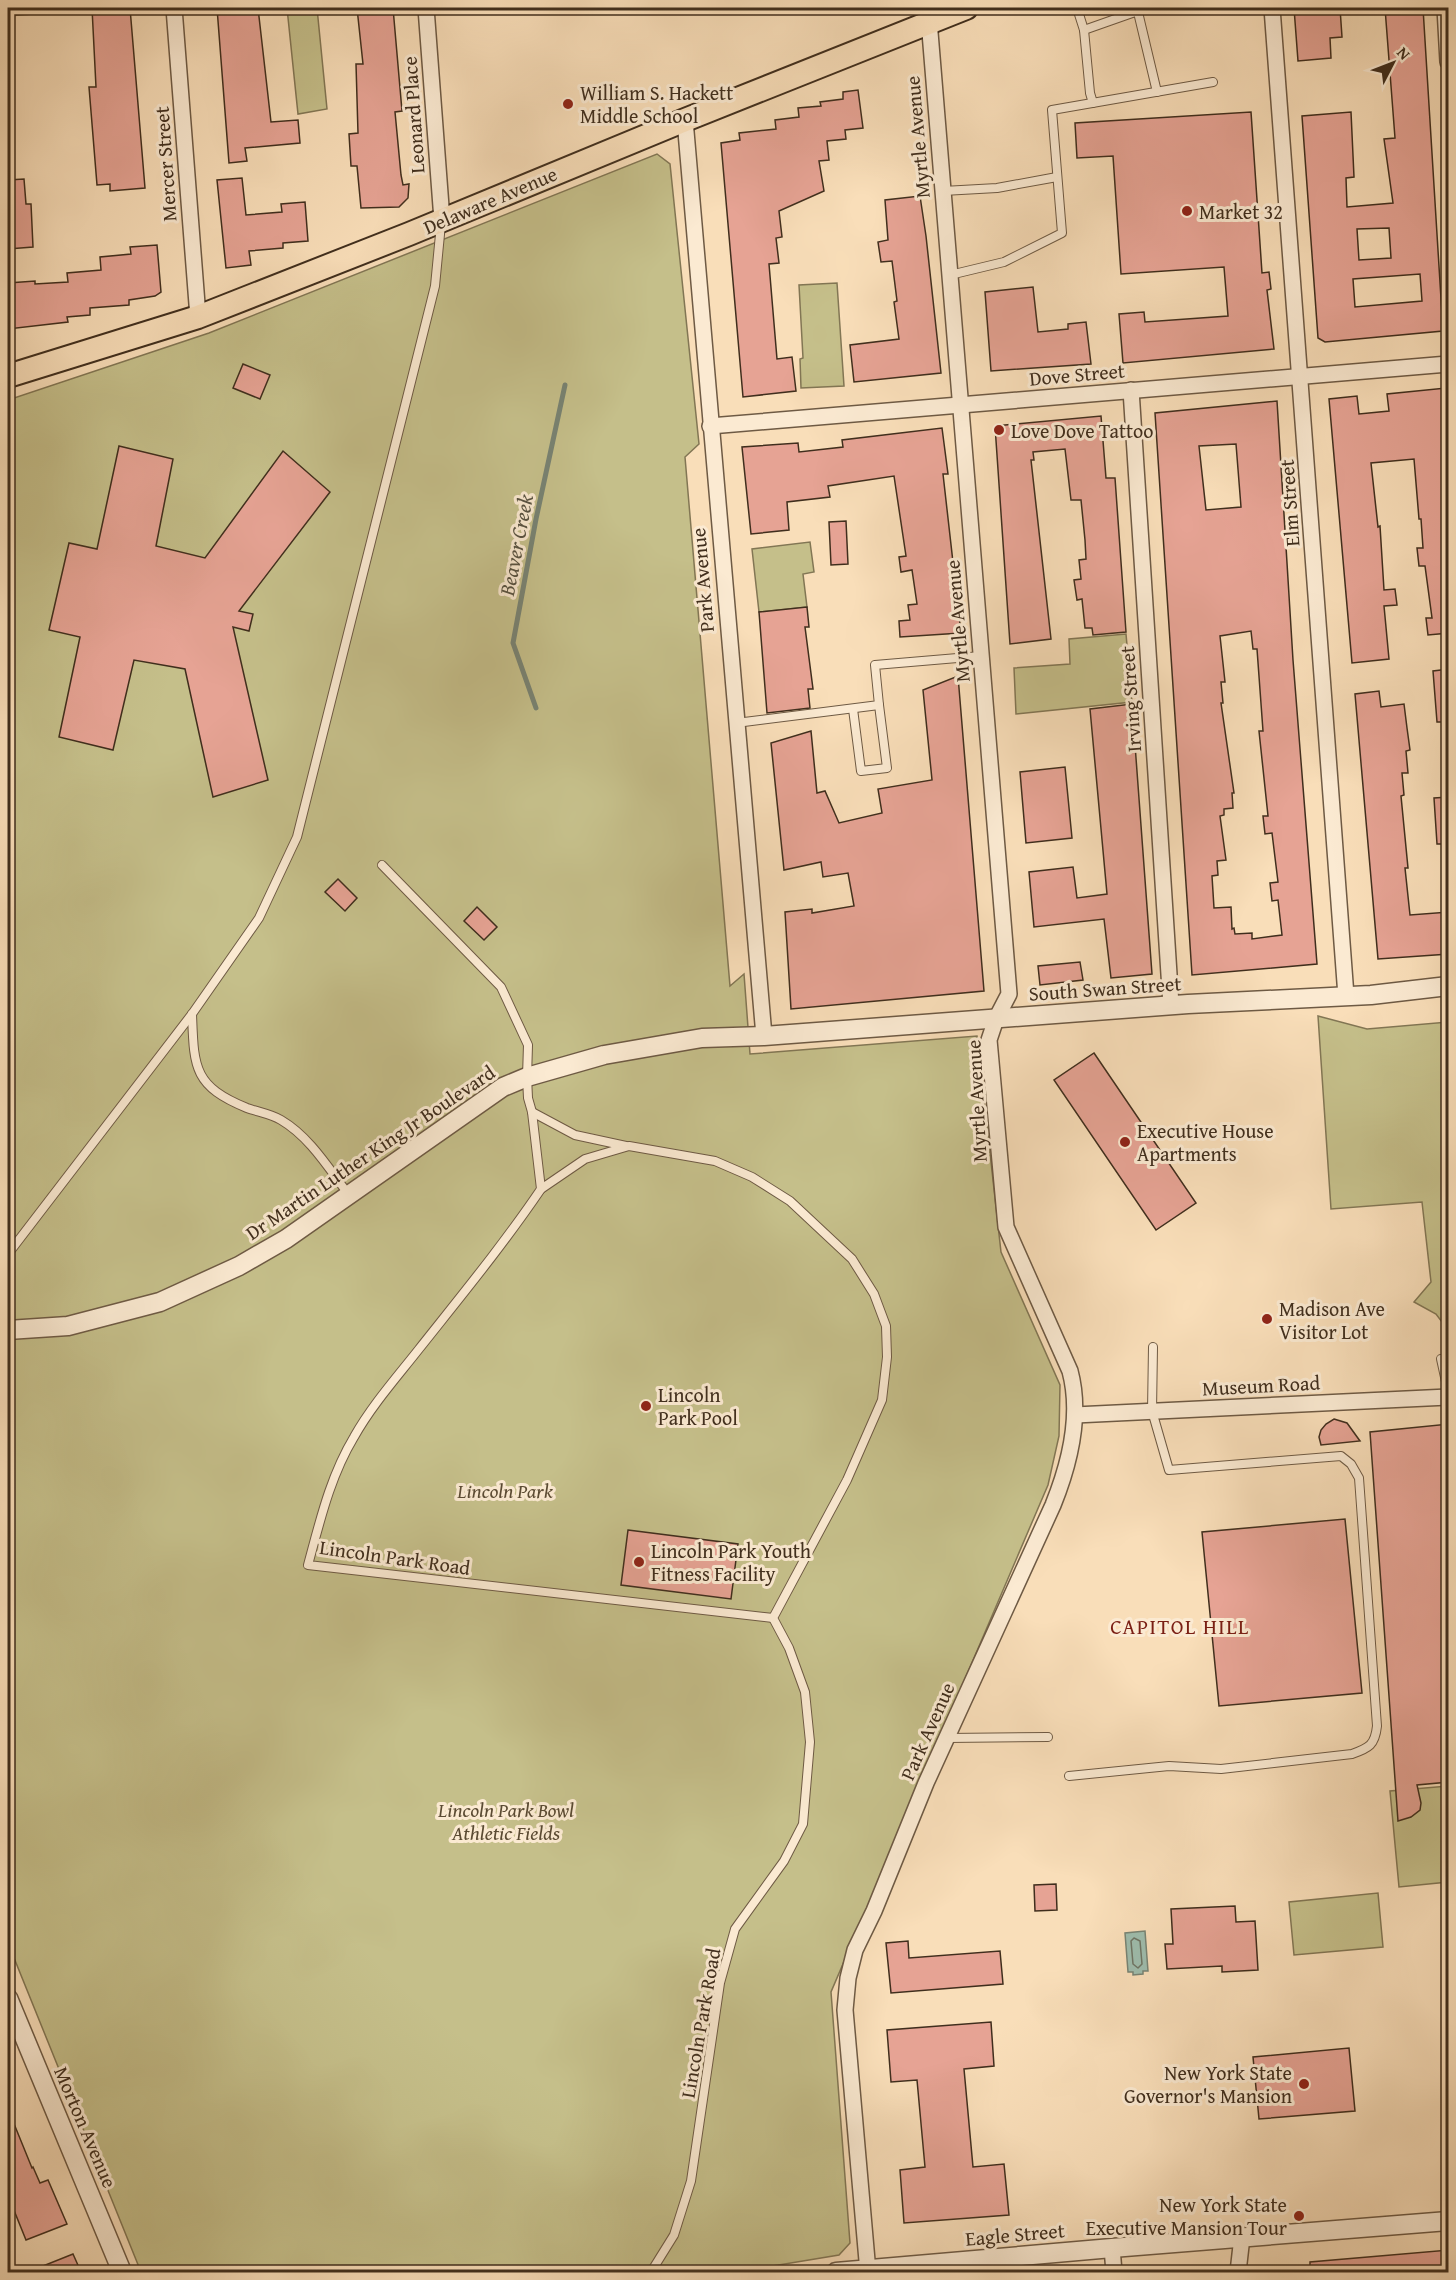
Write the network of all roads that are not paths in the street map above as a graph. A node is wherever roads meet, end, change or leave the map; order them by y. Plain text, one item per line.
1 (174, 8) edge
2 (426, 8) edge
3 (966, 8) edge
4 (1077, 8) edge
5 (1272, 8) edge
6 (1444, 8) edge
7 (1138, 9) edge
8 (928, 15) edge
9 (1084, 30) junction
10 (1449, 62) edge
11 (1214, 82) dead end
12 (1157, 92) junction
13 (1093, 103) junction
14 (685, 120) junction
15 (1057, 177) junction
16 (943, 191) junction
17 (442, 220) junction
18 (950, 275) junction
19 (198, 317) junction
20 (1449, 364) edge
21 (8, 376) edge
22 (1301, 376) junction
23 (1131, 390) junction
24 (960, 404) junction
25 (710, 426) junction
26 (981, 656) junction
27 (879, 705) junction
28 (853, 709) junction
29 (736, 723) junction
30 (382, 865) dead end
31 (1449, 986) edge
32 (1346, 996) junction
33 (1171, 1005) junction
34 (192, 1014) junction
35 (996, 1019) junction
36 (764, 1036) junction
37 (527, 1077) junction
38 (532, 1112) junction
39 (629, 1146) junction
40 (541, 1189) junction
41 (349, 1195) junction
42 (1006, 1227) joint
43 (8, 1254) edge
44 (8, 1330) edge
45 (1153, 1347) dead end
46 (1441, 1359) dead end
47 (1449, 1391) edge
48 (1449, 1397) edge
49 (1152, 1411) junction
50 (1075, 1415) junction
51 (773, 1618) junction
52 (1048, 1737) dead end
53 (947, 1738) junction
54 (1069, 1776) dead end
55 (8, 1998) edge
56 (1449, 2221) edge
57 (1242, 2237) junction
58 (1112, 2248) junction
59 (867, 2271) edge
60 (122, 2272) edge
61 (651, 2272) edge
62 (836, 2272) edge
63 (1114, 2272) edge
64 (1238, 2272) edge

1 - 19 street, Mercer Street
2 - 17 street, Leonard Place
3 - 8 main road, Delaware Avenue
4 - 9 lane
5 - 22 street, Elm Street
6 - 10 street
7 - 9 lane
7 - 12 lane
8 - 14 main road, Delaware Avenue
8 - 16 street, Myrtle Avenue
9 - 13 lane
11 - 12 lane
12 - 13 lane
13 - 15 lane
14 - 17 main road, Delaware Avenue
14 - 25 street, Park Avenue
15 - 16 lane
15 - 18 lane
16 - 18 street, Myrtle Avenue
17 - 19 main road, Delaware Avenue
17 - 34 lane
18 - 24 street, Myrtle Avenue
19 - 21 main road, Delaware Avenue
20 - 22 street, Dove Street
22 - 23 street, Dove Street
22 - 32 street, Elm Street
23 - 24 street, Dove Street
23 - 33 street, Irving Street
24 - 25 street, Dove Street
24 - 26 street, Myrtle Avenue
25 - 29 street, Park Avenue
26 - 27 lane
26 - 35 street, Myrtle Avenue
27 - 28 lane
27 - 28 lane
28 - 29 lane
29 - 36 street, Park Avenue
30 - 37 lane
31 - 32 street, South Swan Street
32 - 33 street, South Swan Street
33 - 35 street, South Swan Street
34 - 41 lane
34 - 43 lane
35 - 36 street, South Swan Street
35 - 42 street, Myrtle Avenue
36 - 37 street, Dr Martin Luther King Jr Boulevard
37 - 38 lane
37 - 41 street, Dr Martin Luther King Jr Boulevard
38 - 39 lane, Lincoln Park Road
38 - 40 lane
39 - 40 lane, Lincoln Park Road
39 - 51 lane, Lincoln Park Road
40 - 51 lane, Lincoln Park Road
41 - 44 street, Dr Martin Luther King Jr Boulevard
42 - 50 street, Park Avenue
45 - 49 lane
46 - 47 lane
48 - 49 street, Museum Road
49 - 50 street, Museum Road
49 - 54 lane
50 - 53 street, Park Avenue
51 - 61 lane, Lincoln Park Road
52 - 53 lane
53 - 59 street, Park Avenue
55 - 60 street, Morton Avenue
56 - 57 street, Eagle Street
57 - 58 street, Eagle Street
57 - 64 street
58 - 59 street, Eagle Street
58 - 63 street
59 - 62 street, Eagle Street

